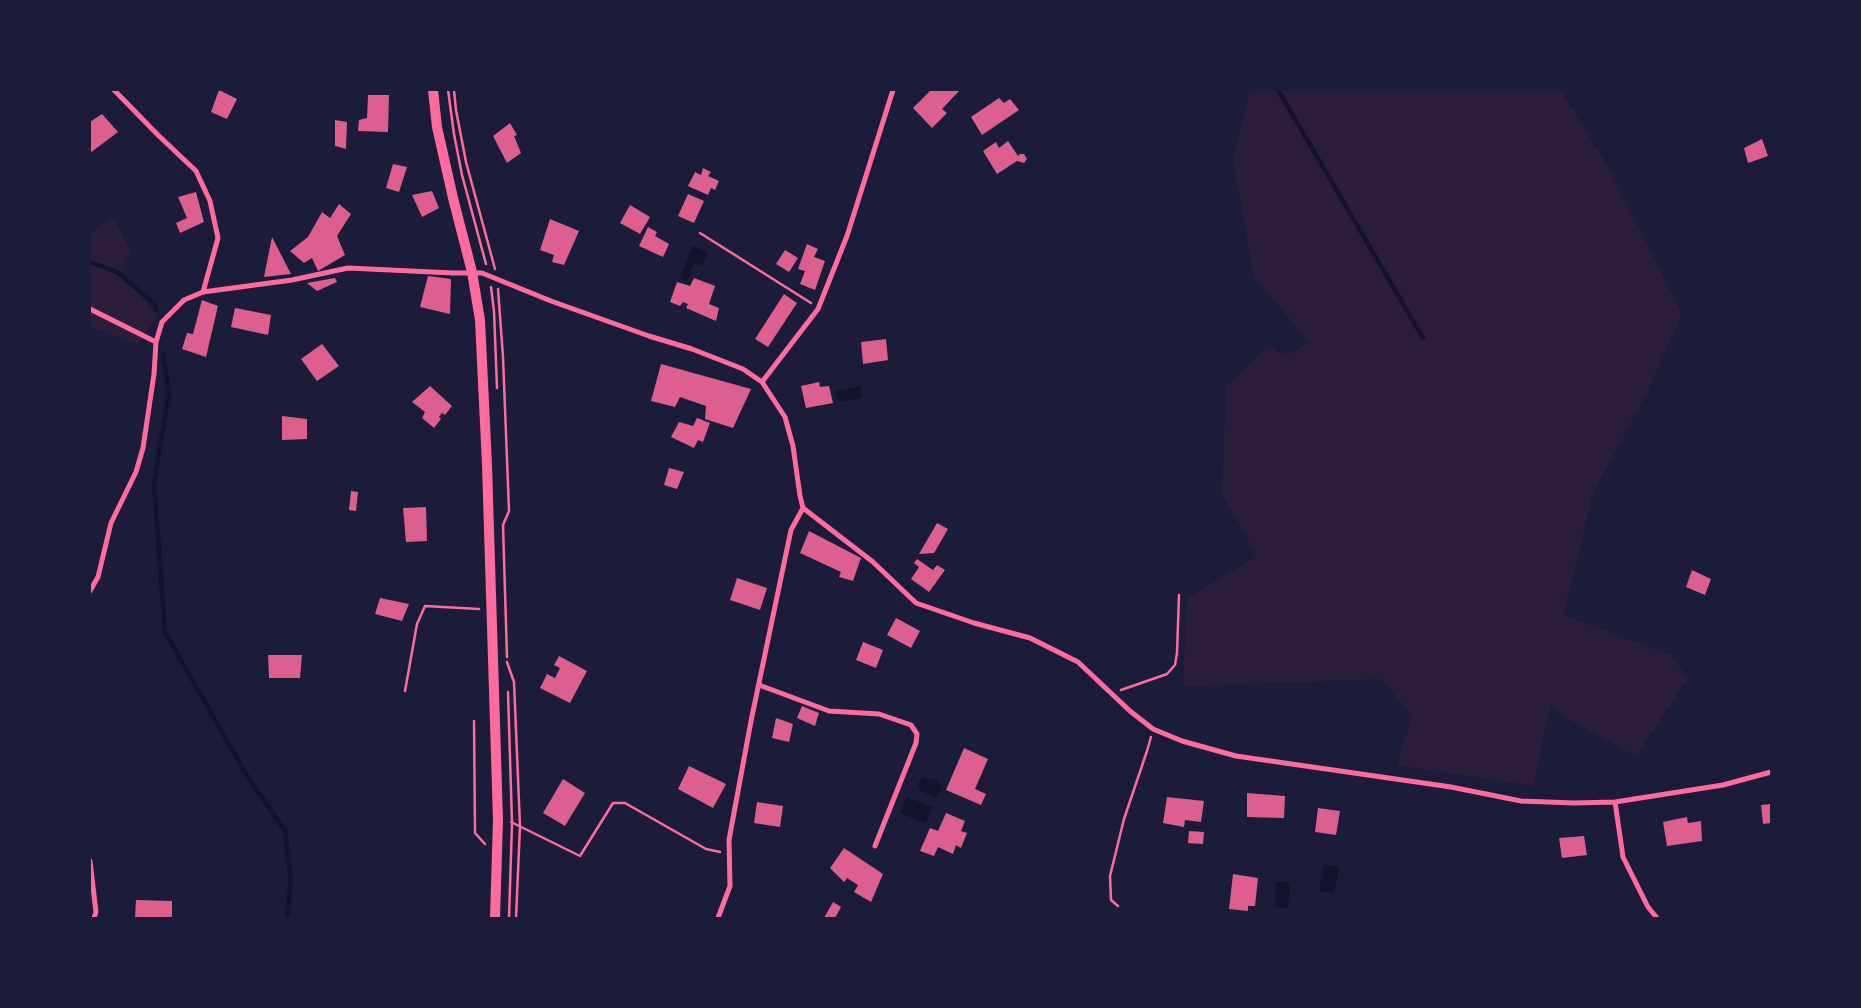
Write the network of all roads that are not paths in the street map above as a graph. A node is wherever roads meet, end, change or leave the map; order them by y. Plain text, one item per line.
1 (114, 90) edge
2 (433, 90) edge
3 (893, 90) edge
4 (472, 272) junction
5 (203, 292) junction
6 (90, 309) edge
7 (156, 342) junction
8 (762, 382) junction
9 (803, 508) junction
10 (90, 591) edge
11 (759, 685) junction
12 (1771, 772) edge
13 (1614, 802) junction
14 (875, 846) dead end
15 (90, 861) edge
16 (94, 918) edge
17 (495, 918) edge
18 (718, 918) edge
19 (1657, 918) edge

1 - 5 street
2 - 4 main road
3 - 8 street
4 - 5 street
4 - 8 street
4 - 17 main road
5 - 7 street
6 - 7 street
7 - 10 street
8 - 9 street
9 - 11 street
9 - 13 street
11 - 14 street
11 - 18 street
12 - 13 street
13 - 19 street
15 - 16 street

